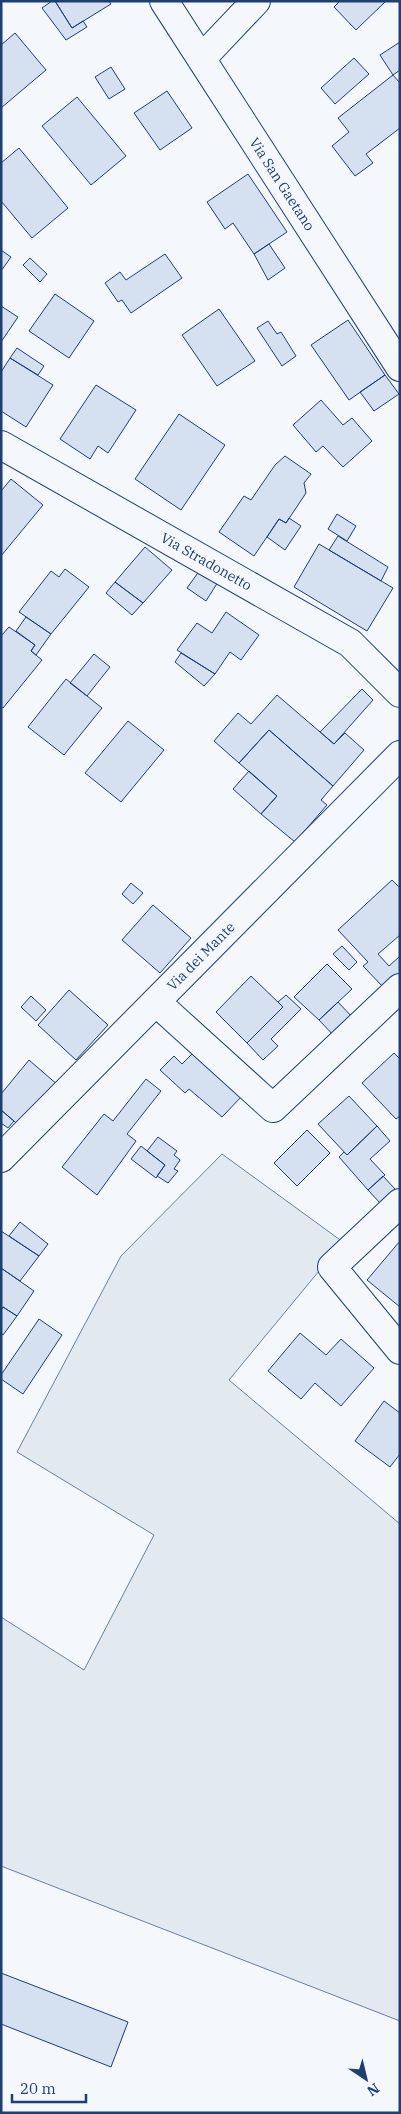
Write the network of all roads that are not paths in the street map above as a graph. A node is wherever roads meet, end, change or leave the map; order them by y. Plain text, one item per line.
1 (164, 1) edge
2 (256, 1) edge
3 (202, 58) junction
4 (400, 367) edge
5 (1, 445) edge
6 (400, 692) edge
7 (400, 755) edge
8 (400, 988) edge
9 (156, 1002) junction
10 (1, 1158) edge
11 (400, 1203) edge
12 (400, 1350) edge

1 - 3 street, Via San Gaetano
2 - 3 street
3 - 4 street, Via San Gaetano
5 - 6 street, Via Stradonetto
7 - 9 street, Via dei Mante
8 - 9 street
9 - 10 street, Via dei Mante
11 - 12 street

